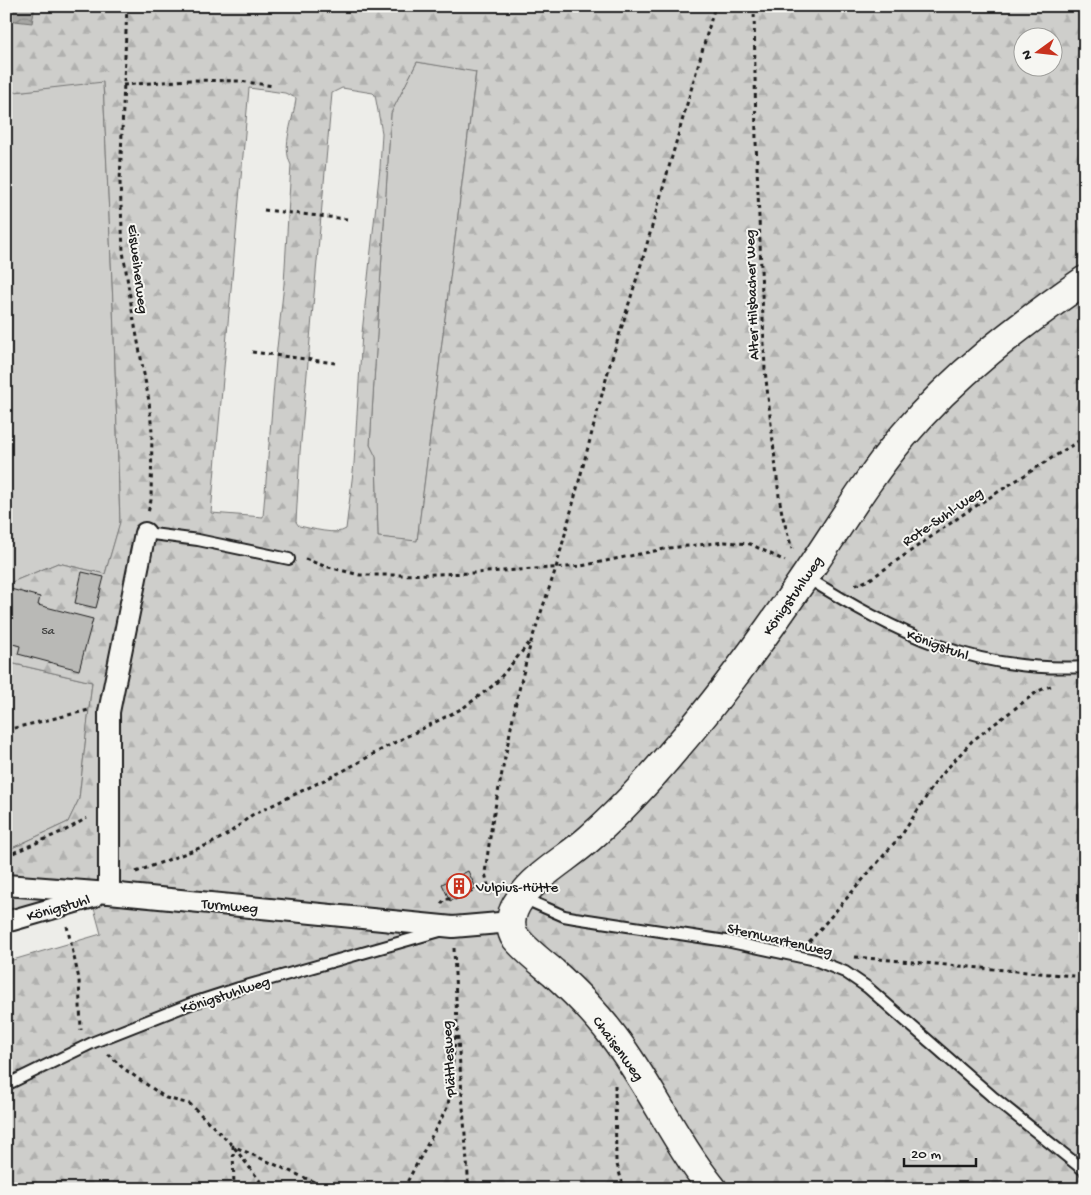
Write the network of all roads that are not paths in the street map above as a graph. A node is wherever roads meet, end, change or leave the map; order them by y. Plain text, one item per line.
1 (1085, 280) edge
2 (145, 533) joint
3 (293, 558) road end
4 (805, 577) junction
5 (1085, 667) edge
6 (6, 885) edge
7 (109, 893) junction
8 (521, 897) junction
9 (6, 922) edge
10 (511, 922) junction
11 (444, 926) junction
12 (6, 1085) edge
13 (1085, 1171) edge
14 (713, 1189) edge

1 - 4 street, Königstuhlweg
2 - 3 lane
2 - 7 street
4 - 5 lane, Königstuhl
4 - 8 street, Königstuhlweg
6 - 7 street, Turmweg
7 - 9 street, Königstuhl
7 - 11 street, Turmweg
8 - 10 street, Königstuhlweg
8 - 13 lane, Sternwartenweg
10 - 11 street
10 - 14 street, Chaisenweg
11 - 12 lane, Königstuhlweg

